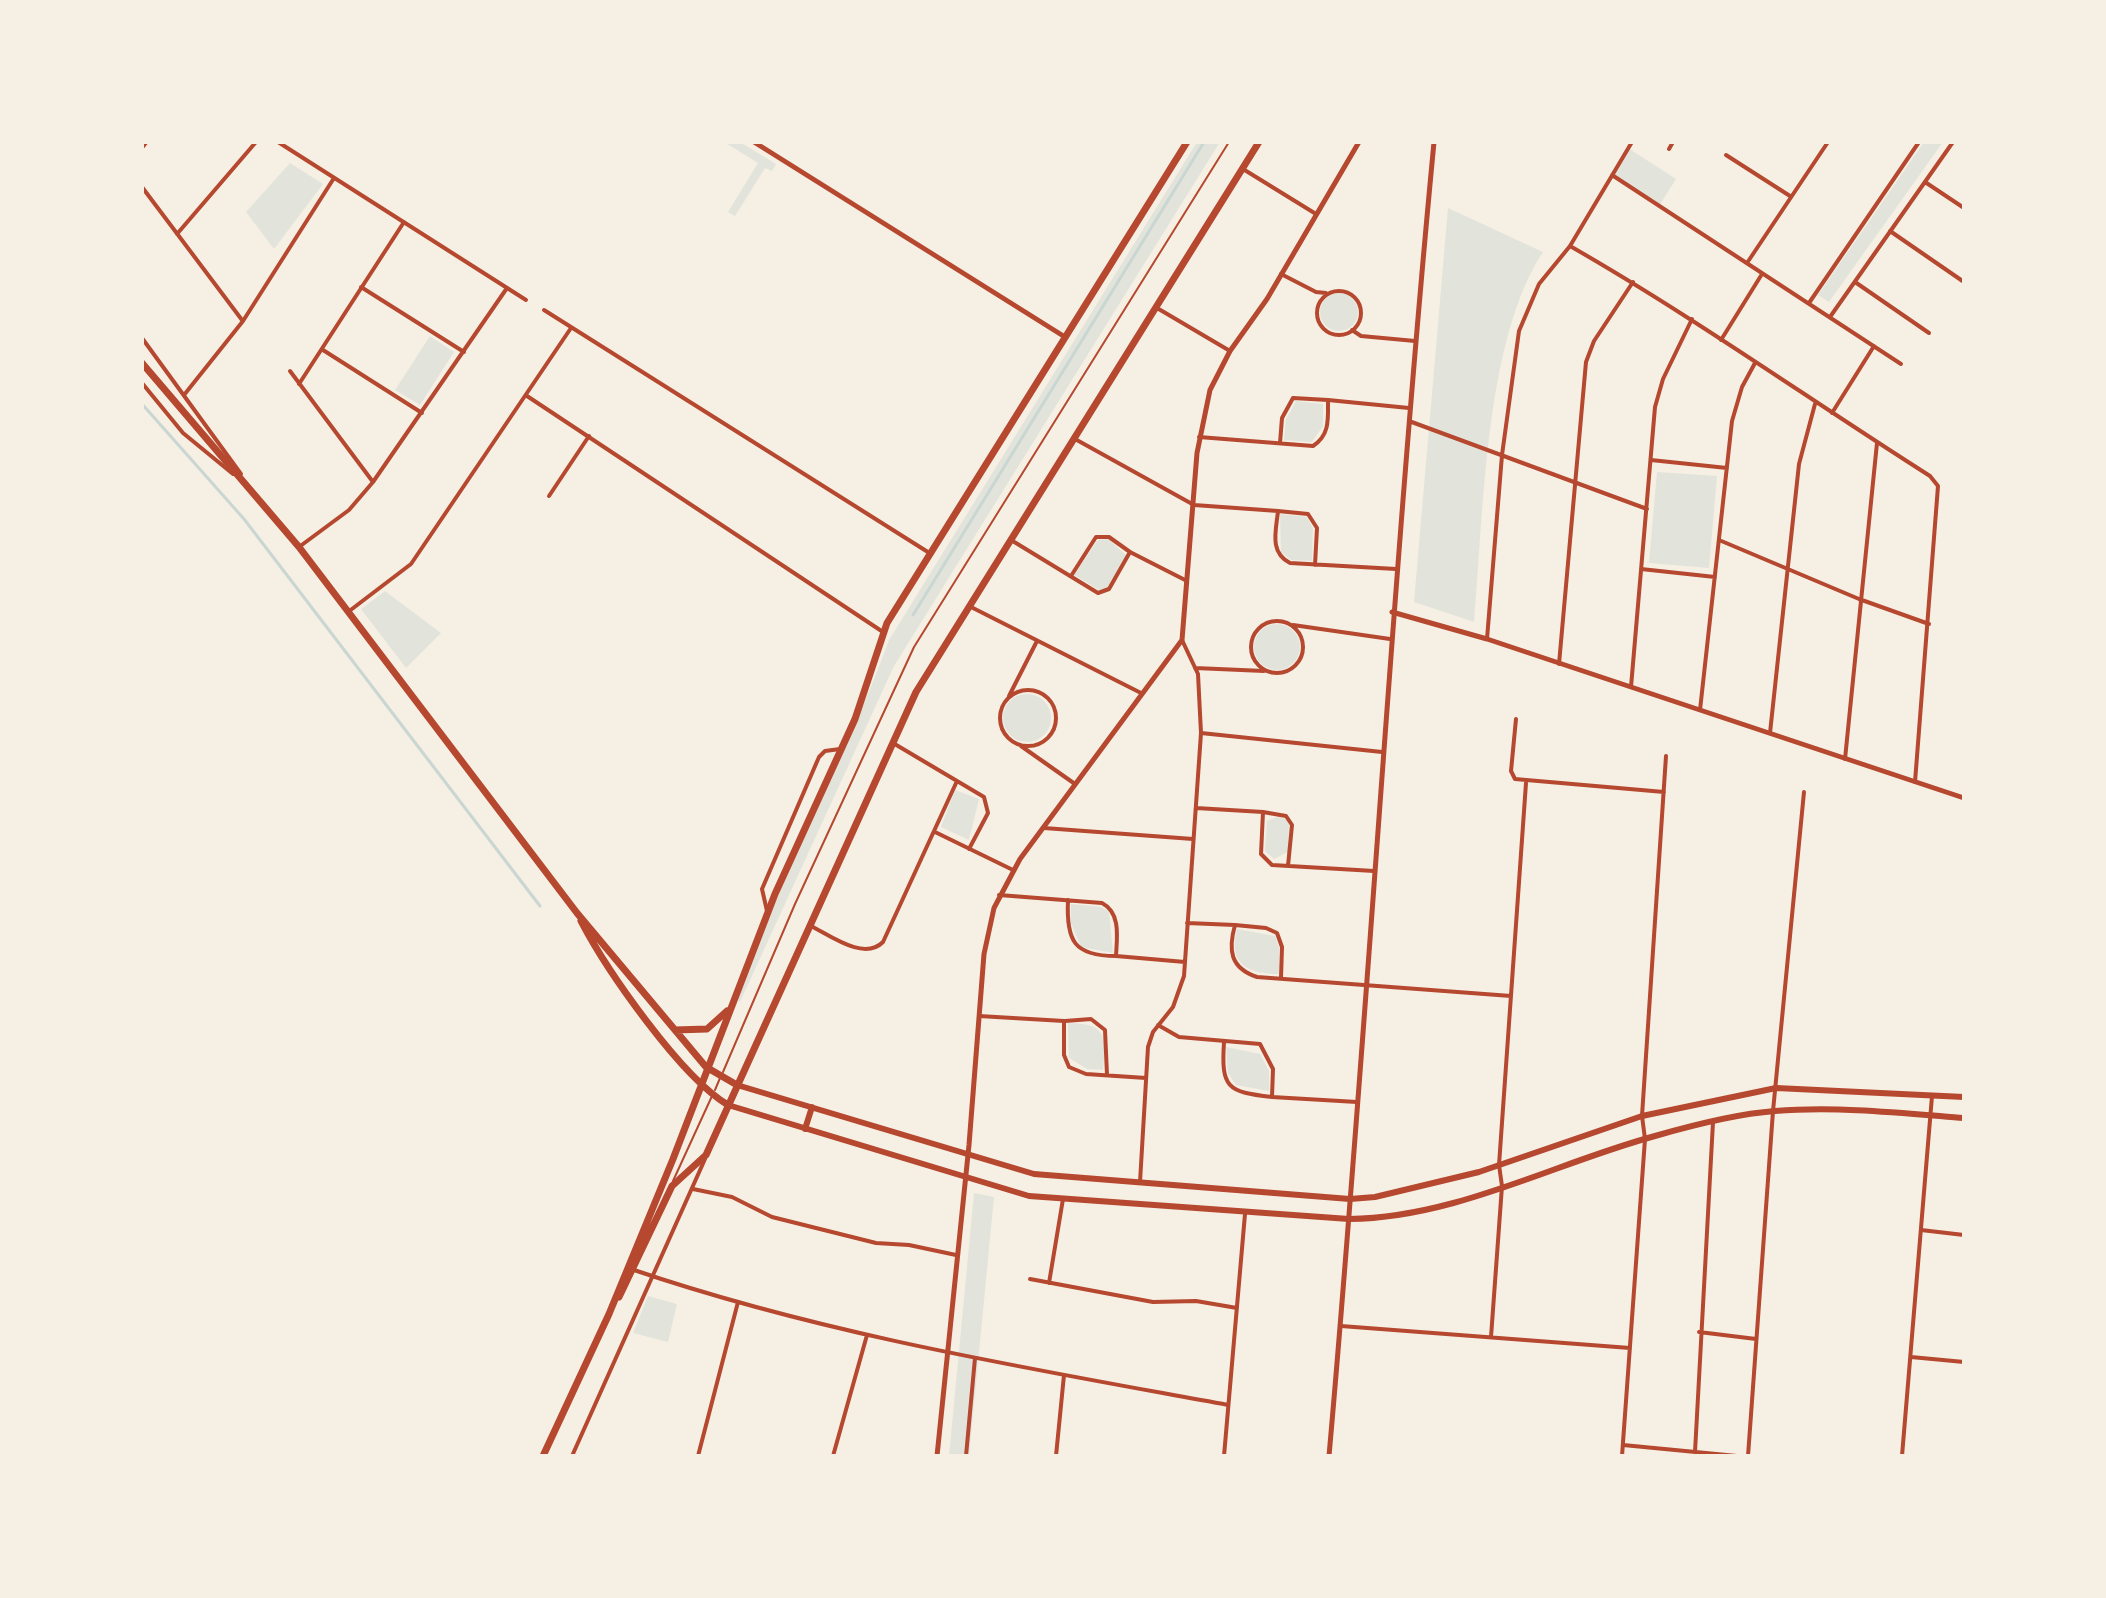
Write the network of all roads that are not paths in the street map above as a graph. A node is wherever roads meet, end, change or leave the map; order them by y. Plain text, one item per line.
1 (146, 142) edge
2 (256, 142) edge
3 (278, 142) edge
4 (754, 142) edge
5 (1187, 142) edge
6 (1229, 142) edge
7 (1259, 142) edge
8 (1359, 142) edge
9 (1434, 142) edge
10 (1632, 142) edge
11 (1673, 142) edge
12 (1828, 142) edge
13 (1919, 142) edge
14 (1953, 142) edge
15 (142, 147) edge
16 (1669, 149) dead end
17 (1726, 155) dead end
18 (1243, 169) junction
19 (1612, 175) junction
20 (334, 178) junction
21 (1925, 182) junction
22 (142, 187) edge
23 (1790, 196) junction
24 (1964, 208) edge
25 (1316, 214) junction
26 (404, 222) junction
27 (1890, 231) junction
28 (177, 234) junction
29 (1570, 246) junction
30 (1747, 263) junction
31 (1281, 274) junction
32 (1763, 274) junction
33 (1633, 282) junction
34 (1855, 282) junction
35 (1964, 282) edge
36 (361, 287) junction
37 (507, 288) junction
38 (1328, 293) junction
39 (526, 300) dead end
40 (1809, 303) junction
41 (1157, 308) junction
42 (544, 310) dead end
43 (1830, 317) junction
44 (1692, 319) junction
45 (243, 321) junction
46 (571, 328) junction
47 (1352, 330) junction
48 (1929, 333) dead end
49 (1066, 337) junction
50 (142, 338) edge
51 (1721, 340) junction
52 (1415, 341) junction
53 (1874, 346) junction
54 (322, 350) junction
55 (1230, 351) junction
56 (464, 352) junction
57 (142, 363) edge
58 (1755, 363) junction
59 (1901, 364) dead end
60 (290, 371) dead end
61 (142, 383) edge
62 (299, 384) junction
63 (184, 395) junction
64 (527, 396) junction
65 (1328, 400) junction
66 (1815, 404) junction
67 (1409, 408) junction
68 (422, 413) junction
69 (1832, 413) junction
70 (1408, 420) junction
71 (589, 436) junction
72 (1199, 437) junction
73 (1074, 439) junction
74 (1280, 443) junction
75 (1877, 443) junction
76 (1502, 455) junction
77 (1651, 460) junction
78 (1727, 468) junction
79 (238, 478) junction
80 (373, 482) junction
81 (1574, 482) junction
82 (252, 493) junction
83 (549, 496) dead end
84 (1194, 505) junction
85 (1647, 509) junction
86 (1278, 511) junction
87 (1011, 540) junction
88 (1719, 540) junction
89 (299, 547) junction
90 (1130, 552) junction
91 (931, 554) junction
92 (1315, 565) junction
93 (1787, 568) junction
94 (1396, 569) junction
95 (1641, 569) junction
96 (1071, 576) junction
97 (1715, 577) junction
98 (1187, 581) junction
99 (1859, 599) junction
100 (969, 605) junction
101 (348, 612) junction
102 (1392, 612) junction
103 (1289, 624) junction
104 (1929, 624) junction
105 (883, 632) junction
106 (1390, 639) junction
107 (1487, 639) junction
108 (1182, 640) junction
109 (1037, 641) junction
110 (1559, 664) junction
111 (1195, 668) junction
112 (1266, 671) junction
113 (1631, 687) junction
114 (1141, 693) junction
115 (1008, 697) junction
116 (1700, 710) junction
117 (1516, 719) dead end
118 (1201, 733) junction
119 (1770, 733) junction
120 (893, 743) junction
121 (1021, 746) junction
122 (843, 748) junction
123 (1382, 752) junction
124 (1666, 756) dead end
125 (1845, 759) junction
126 (957, 781) junction
127 (1915, 782) junction
128 (1526, 783) junction
129 (1075, 784) junction
130 (1664, 792) junction
131 (1804, 792) dead end
132 (1964, 798) edge
133 (1196, 808) junction
134 (1263, 812) junction
135 (1043, 828) junction
136 (935, 832) junction
137 (1193, 839) junction
138 (969, 849) junction
139 (1288, 866) junction
140 (1013, 870) junction
141 (1374, 871) junction
142 (999, 895) junction
143 (1068, 900) junction
144 (577, 913) junction
145 (768, 913) junction
146 (1187, 923) junction
147 (809, 925) junction
148 (1235, 925) junction
149 (1116, 956) junction
150 (1185, 962) junction
151 (1281, 979) junction
152 (1366, 986) junction
153 (1511, 996) junction
154 (728, 1009) junction
155 (979, 1016) junction
156 (1064, 1021) junction
157 (1158, 1025) junction
158 (673, 1030) junction
159 (1224, 1042) junction
160 (706, 1067) junction
161 (1107, 1075) junction
162 (721, 1076) junction
163 (1146, 1078) junction
164 (700, 1085) junction
165 (737, 1085) junction
166 (1776, 1088) junction
167 (1932, 1094) junction
168 (713, 1095) junction
169 (1272, 1097) junction
170 (1964, 1097) edge
171 (1357, 1102) junction
172 (728, 1105) junction
173 (812, 1107) junction
174 (1773, 1111) junction
175 (1642, 1116) junction
176 (1930, 1116) junction
177 (1964, 1118) edge
178 (1713, 1122) junction
179 (805, 1129) junction
180 (1645, 1139) junction
181 (706, 1155) junction
182 (968, 1155) junction
183 (1499, 1165) junction
184 (676, 1170) junction
185 (965, 1179) junction
186 (1140, 1182) junction
187 (662, 1184) junction
188 (672, 1186) junction
189 (1502, 1186) junction
190 (692, 1189) junction
191 (1063, 1199) junction
192 (1350, 1199) junction
193 (1245, 1214) junction
194 (1349, 1219) junction
195 (1921, 1230) junction
196 (1964, 1235) edge
197 (956, 1255) junction
198 (630, 1269) junction
199 (652, 1277) junction
200 (1030, 1279) dead end
201 (1049, 1283) junction
202 (738, 1302) junction
203 (1237, 1308) junction
204 (1341, 1326) junction
205 (1699, 1332) junction
206 (867, 1335) junction
207 (1491, 1337) junction
208 (1757, 1339) junction
209 (1630, 1348) junction
210 (946, 1353) junction
211 (1910, 1357) junction
212 (975, 1358) junction
213 (1964, 1362) edge
214 (1064, 1374) junction
215 (1228, 1405) junction
216 (1623, 1445) junction
217 (1695, 1452) junction
218 (543, 1456) edge
219 (572, 1456) edge
220 (698, 1456) edge
221 (833, 1456) edge
222 (937, 1456) edge
223 (966, 1456) edge
224 (1056, 1456) edge
225 (1224, 1456) edge
226 (1329, 1456) edge
227 (1622, 1456) edge
228 (1737, 1456) edge
229 (1748, 1456) edge
230 (1902, 1456) edge

1 - 15 street
2 - 28 street
3 - 20 street
4 - 49 street
5 - 49 main road
6 - 162 lane
7 - 18 main road
8 - 25 street
9 - 52 street
10 - 19 street
11 - 16 street
12 - 23 street
13 - 40 street
14 - 21 street
17 - 23 street
18 - 25 street
18 - 41 main road
19 - 29 street
19 - 30 street
20 - 26 street
20 - 45 street
21 - 24 street
21 - 27 street
22 - 28 street
23 - 30 street
25 - 31 street
26 - 36 street
26 - 37 street
27 - 34 street
27 - 35 street
28 - 45 street
29 - 33 street
29 - 76 street
30 - 32 street
31 - 38 street
31 - 55 street
32 - 40 street
32 - 51 street
33 - 44 street
33 - 81 street
34 - 43 street
34 - 48 street
36 - 54 street
36 - 56 street
37 - 39 street
37 - 56 street
38 - 47 street
38 - 47 street
40 - 43 street
41 - 55 street
41 - 73 main road
42 - 46 street
43 - 53 street
44 - 51 street
44 - 77 street
45 - 63 street
46 - 64 street
46 - 91 street
47 - 52 street
49 - 91 main road
50 - 63 street
51 - 58 street
52 - 67 street
53 - 59 street
53 - 69 street
54 - 62 street
54 - 68 street
55 - 72 street
56 - 68 street
57 - 79 main road
58 - 66 street
58 - 78 street
60 - 62 street
61 - 79 street
62 - 80 street
63 - 82 street
64 - 71 street
64 - 101 street
65 - 67 street
65 - 74 street
65 - 74 street
66 - 69 street
66 - 93 street
67 - 70 street
68 - 80 street
69 - 75 street
70 - 76 street
70 - 94 street
71 - 83 street
71 - 105 street
72 - 74 street
72 - 84 street
73 - 84 street
73 - 87 main road
75 - 99 street
75 - 104 street
76 - 81 street
76 - 107 street
77 - 78 street
77 - 85 street
78 - 88 street
79 - 82 main road
80 - 89 street
81 - 85 street
81 - 110 street
82 - 89 main road
84 - 86 street
84 - 98 street
85 - 95 street
86 - 92 street
86 - 92 street
87 - 96 street
87 - 100 main road
88 - 93 street
88 - 97 street
89 - 101 main road
90 - 96 street
90 - 96 street
90 - 98 street
91 - 105 main road
92 - 94 street
93 - 99 street
93 - 119 street
94 - 102 street
95 - 97 street
95 - 113 street
97 - 116 street
98 - 108 street
99 - 104 street
99 - 125 street
100 - 109 street
100 - 120 main road
101 - 144 main road
102 - 106 street
102 - 107 street
103 - 106 street
103 - 112 street
103 - 112 street
104 - 127 street
105 - 122 main road
106 - 123 street
107 - 110 street
108 - 111 street
108 - 114 street
109 - 114 street
109 - 115 street
110 - 113 street
111 - 112 street
111 - 118 street
113 - 116 street
114 - 129 street
115 - 121 street
115 - 121 street
116 - 119 street
117 - 128 street
118 - 123 street
118 - 133 street
119 - 125 street
120 - 126 street
120 - 147 main road
121 - 129 street
122 - 145 main road
122 - 145 street
123 - 141 street
124 - 130 street
125 - 127 street
126 - 136 street
126 - 138 street
127 - 132 street
128 - 130 street
128 - 153 street
129 - 135 street
130 - 175 street
131 - 166 street
133 - 134 street
133 - 137 street
134 - 139 street
134 - 139 street
135 - 137 street
135 - 140 street
136 - 138 street
136 - 147 street
137 - 146 street
138 - 140 street
139 - 141 street
140 - 142 street
141 - 152 street
142 - 143 street
142 - 155 street
143 - 149 street
143 - 149 street
144 - 158 main road
144 - 164 main road
145 - 154 main road
146 - 148 street
146 - 150 street
147 - 165 main road
148 - 151 street
148 - 151 street
149 - 150 street
150 - 157 street
151 - 152 street
152 - 153 street
152 - 171 street
153 - 183 street
154 - 158 main road
154 - 160 main road
155 - 156 street
155 - 182 street
156 - 161 street
156 - 161 street
157 - 159 street
157 - 163 street
158 - 160 main road
159 - 169 street
159 - 169 street
160 - 162 main road
160 - 164 main road
161 - 163 street
162 - 165 main road
162 - 168 lane
163 - 186 street
164 - 168 main road
164 - 187 main road
165 - 172 main road
165 - 173 main road
166 - 167 main road
166 - 174 street
166 - 175 main road
167 - 170 main road
167 - 176 street
168 - 172 main road
168 - 184 lane
169 - 171 street
171 - 192 street
172 - 179 main road
172 - 181 main road
173 - 179 main road
173 - 182 main road
174 - 176 main road
174 - 178 main road
174 - 208 street
175 - 180 street
175 - 183 main road
176 - 177 main road
176 - 195 street
178 - 180 main road
178 - 205 street
179 - 185 main road
180 - 189 main road
180 - 209 street
181 - 188 main road
181 - 190 street
182 - 185 street
182 - 186 main road
183 - 189 street
183 - 192 main road
184 - 187 lane
184 - 188 lane
185 - 191 main road
185 - 197 street
186 - 192 main road
187 - 198 main road
188 - 198 main road
189 - 194 main road
189 - 207 street
190 - 197 street
190 - 199 street
191 - 193 main road
191 - 201 street
192 - 194 street
193 - 194 main road
193 - 203 street
194 - 204 street
195 - 196 street
195 - 211 street
197 - 210 street
198 - 199 street
198 - 218 main road
199 - 202 street
199 - 219 street
200 - 201 street
201 - 203 street
202 - 206 street
202 - 220 street
203 - 215 street
204 - 207 street
204 - 226 street
205 - 208 street
205 - 217 street
206 - 210 street
206 - 221 street
207 - 209 street
208 - 229 street
209 - 216 street
210 - 212 street
210 - 222 street
211 - 213 street
211 - 230 street
212 - 214 street
212 - 223 street
214 - 215 street
214 - 224 street
215 - 225 street
216 - 217 street
216 - 227 street
217 - 228 street

